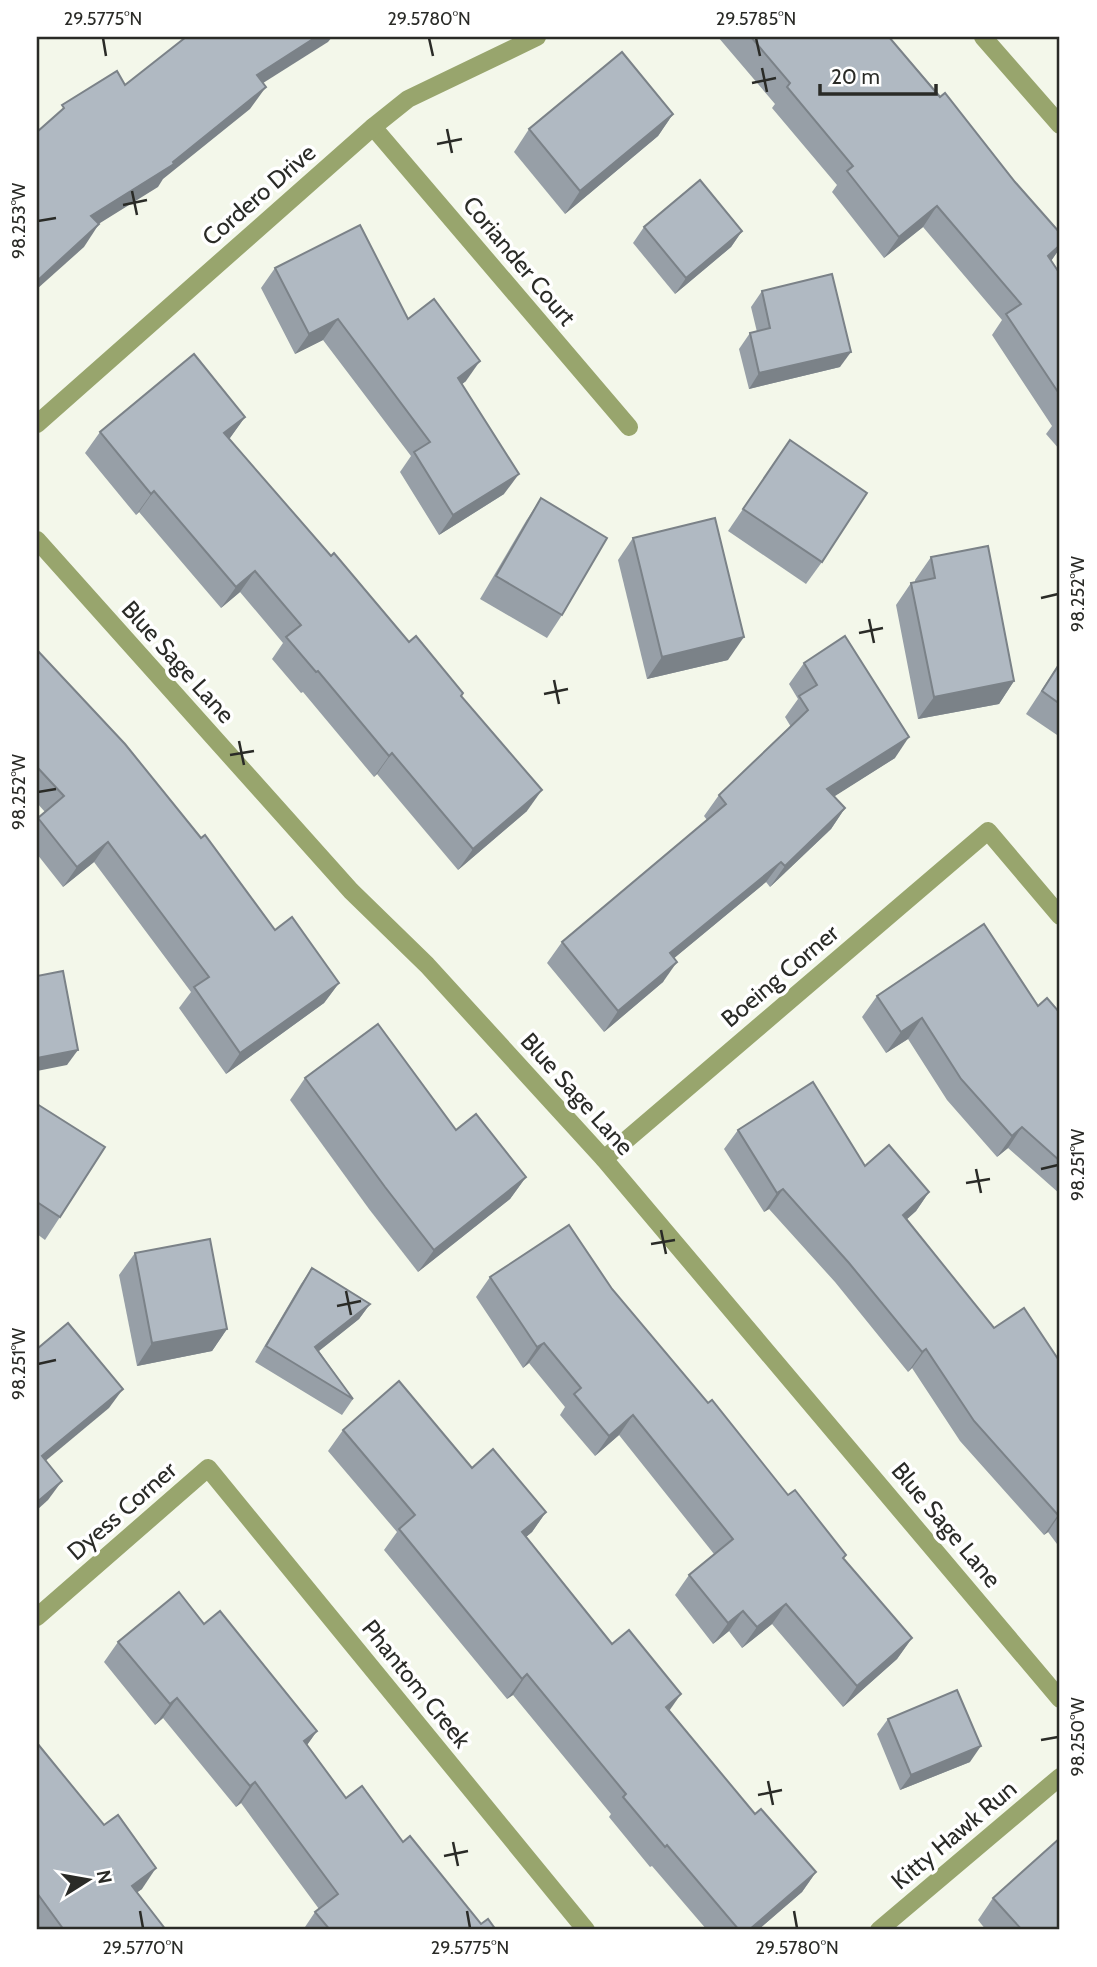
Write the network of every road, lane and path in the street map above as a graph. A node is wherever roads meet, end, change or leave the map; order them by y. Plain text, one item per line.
1 (537, 37) edge
2 (982, 37) edge
3 (1060, 125) edge
4 (373, 127) junction
5 (37, 424) edge
6 (628, 427) dead end
7 (37, 540) edge
8 (1060, 916) edge
9 (604, 1159) junction
10 (208, 1468) joint
11 (37, 1617) edge
12 (1060, 1699) edge
13 (1060, 1777) edge
14 (586, 1930) edge
15 (879, 1930) edge

1 - 4 street, Cordero Drive
2 - 3 street
4 - 5 street, Cordero Drive
4 - 6 street, Coriander Court
7 - 9 street, Blue Sage Lane
8 - 9 street, Boeing Corner
9 - 12 street, Blue Sage Lane
10 - 11 street, Dyess Corner
10 - 14 street, Phantom Creek
13 - 15 street, Kitty Hawk Run

